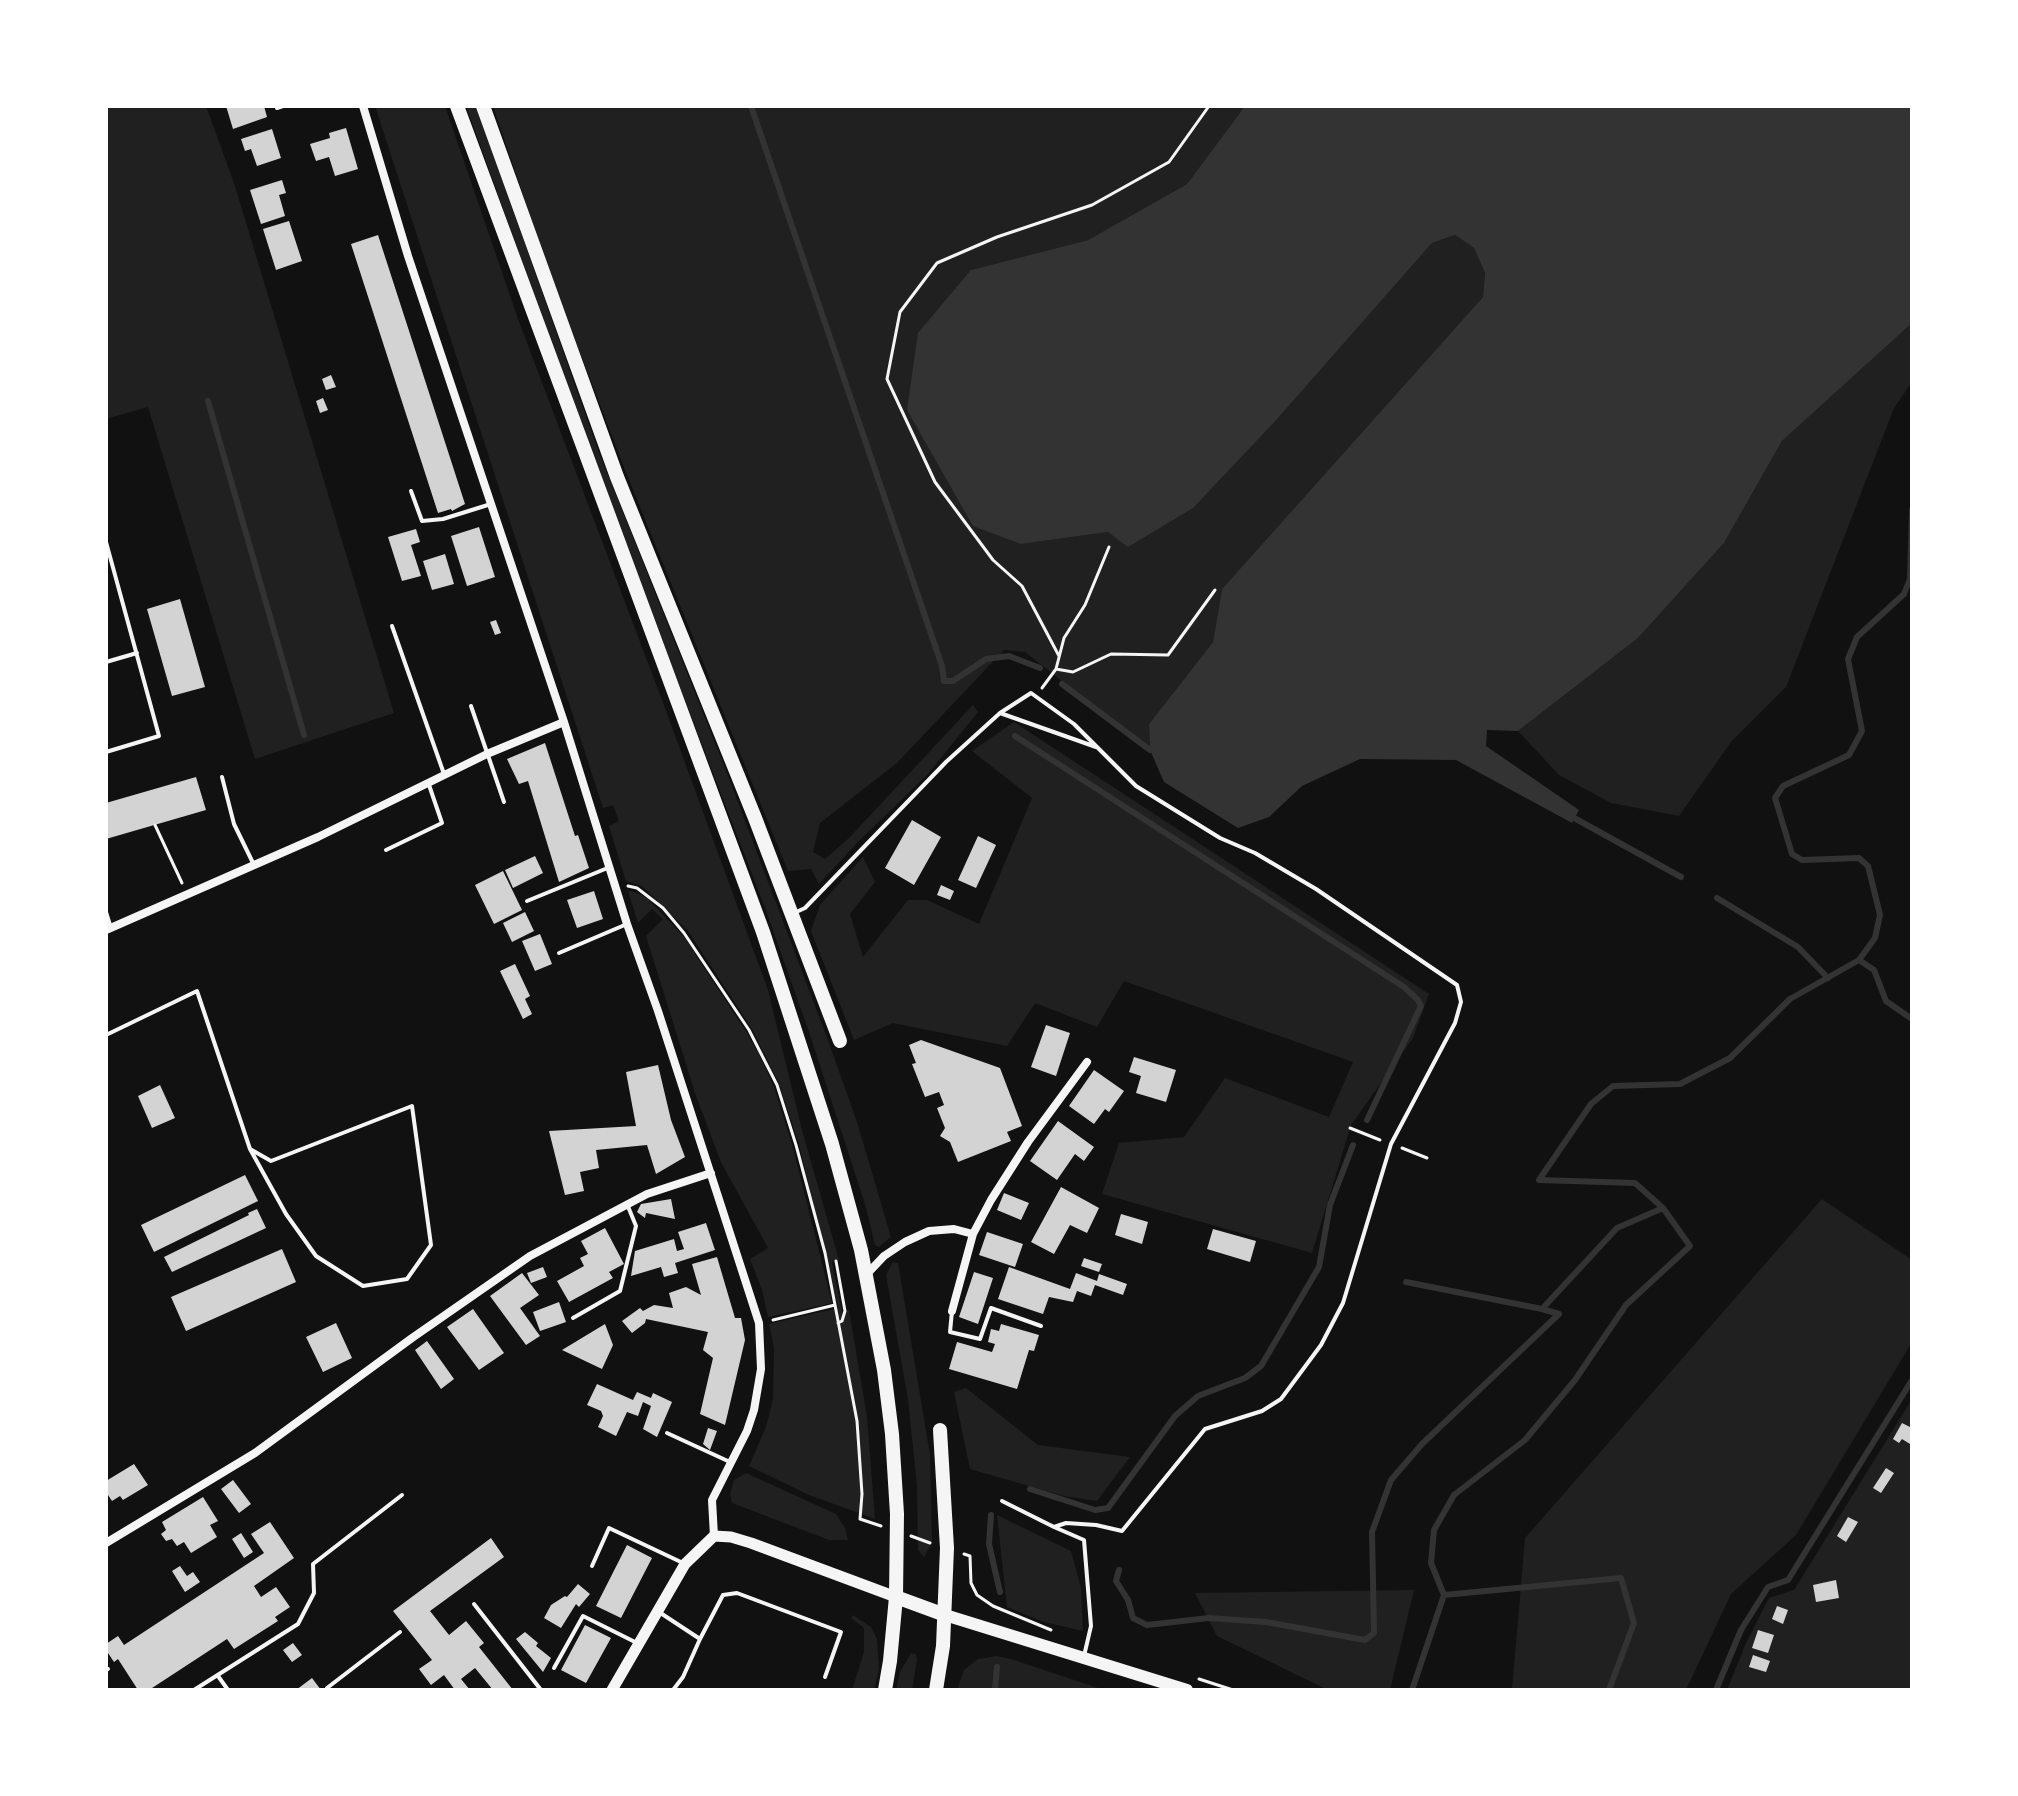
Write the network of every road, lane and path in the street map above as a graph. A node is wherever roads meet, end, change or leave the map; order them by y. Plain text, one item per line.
1 (363, 106) edge
2 (457, 106) edge
3 (483, 106) edge
4 (1209, 106) edge
5 (411, 491) dead end
6 (491, 504) junction
7 (106, 542) edge
8 (1109, 547) dead end
9 (1215, 590) dead end
10 (392, 626) dead end
11 (137, 653) junction
12 (1059, 656) junction
13 (106, 662) edge
14 (1056, 669) junction
15 (1031, 693) junction
16 (471, 706) dead end
17 (1000, 713) junction
18 (564, 722) junction
19 (1098, 748) junction
20 (106, 752) edge
21 (487, 754) junction
22 (444, 774) junction
23 (222, 777) dead end
24 (428, 782) junction
25 (504, 802) dead end
26 (155, 825) dead end
27 (386, 850) dead end
28 (254, 865) junction
29 (610, 867) junction
30 (616, 888) junction
31 (187, 894) junction
32 (527, 901) dead end
33 (106, 912) edge
34 (792, 914) junction
35 (627, 924) junction
36 (108, 929) edge
37 (559, 953) dead end
38 (106, 1035) edge
39 (840, 1041) dead end
40 (1087, 1062) dead end
41 (250, 1149) junction
42 (711, 1173) junction
43 (627, 1204) junction
44 (973, 1234) junction
45 (836, 1261) dead end
46 (866, 1276) junction
47 (835, 1305) junction
48 (952, 1311) joint
49 (573, 1318) dead end
50 (759, 1323) junction
51 (838, 1323) junction
52 (1041, 1326) dead end
53 (940, 1430) dead end
54 (667, 1433) dead end
55 (731, 1463) junction
56 (402, 1495) dead end
57 (1002, 1501) dead end
58 (860, 1519) dead end
59 (1054, 1527) junction
60 (714, 1536) junction
61 (106, 1543) edge
62 (685, 1564) junction
63 (592, 1566) dead end
64 (896, 1597) junction
65 (474, 1604) dead end
66 (658, 1611) junction
67 (945, 1615) junction
68 (400, 1632) dead end
69 (700, 1639) junction
70 (640, 1645) junction
71 (1083, 1659) junction
72 (554, 1668) dead end
73 (218, 1676) junction
74 (825, 1677) dead end
75 (194, 1690) edge
76 (228, 1690) edge
77 (329, 1690) edge
78 (541, 1690) edge
79 (612, 1690) edge
80 (673, 1690) edge
81 (885, 1690) edge
82 (936, 1690) edge
83 (1187, 1690) edge

1 - 6 street
2 - 46 main road
3 - 34 main road
4 - 12 path
5 - 6 lane
6 - 18 street
7 - 11 lane
8 - 12 path
9 - 14 path
10 - 22 lane
11 - 13 lane
11 - 20 lane
12 - 14 path
14 - 15 path
15 - 17 lane
15 - 19 lane
16 - 21 lane
17 - 19 lane
17 - 34 lane
18 - 21 street
18 - 29 street
19 - 59 lane
21 - 22 street
21 - 25 lane
22 - 24 street
23 - 28 lane
24 - 27 lane
24 - 28 street
26 - 31 path
28 - 31 street
29 - 30 street
29 - 32 lane
30 - 35 street
30 - 47 path
31 - 36 street
33 - 36 lane
34 - 39 main road
35 - 37 lane
35 - 42 street
38 - 41 lane
40 - 44 street
41 - 41 lane
42 - 43 street
42 - 50 street
43 - 49 lane
43 - 61 street
44 - 46 street
44 - 48 street
45 - 51 path
46 - 64 main road
47 - 50 path
47 - 51 path
48 - 52 lane
50 - 55 street
51 - 58 path
53 - 67 main road
54 - 55 lane
55 - 60 street
56 - 73 lane
57 - 59 lane
59 - 71 lane
60 - 62 street
60 - 64 street
62 - 63 lane
62 - 66 street
64 - 67 main road
64 - 81 main road
65 - 78 lane
66 - 69 lane
66 - 70 street
67 - 71 main road
67 - 82 main road
68 - 77 lane
69 - 74 lane
69 - 80 lane
70 - 72 lane
70 - 79 street
71 - 83 main road
73 - 75 lane
73 - 76 lane

